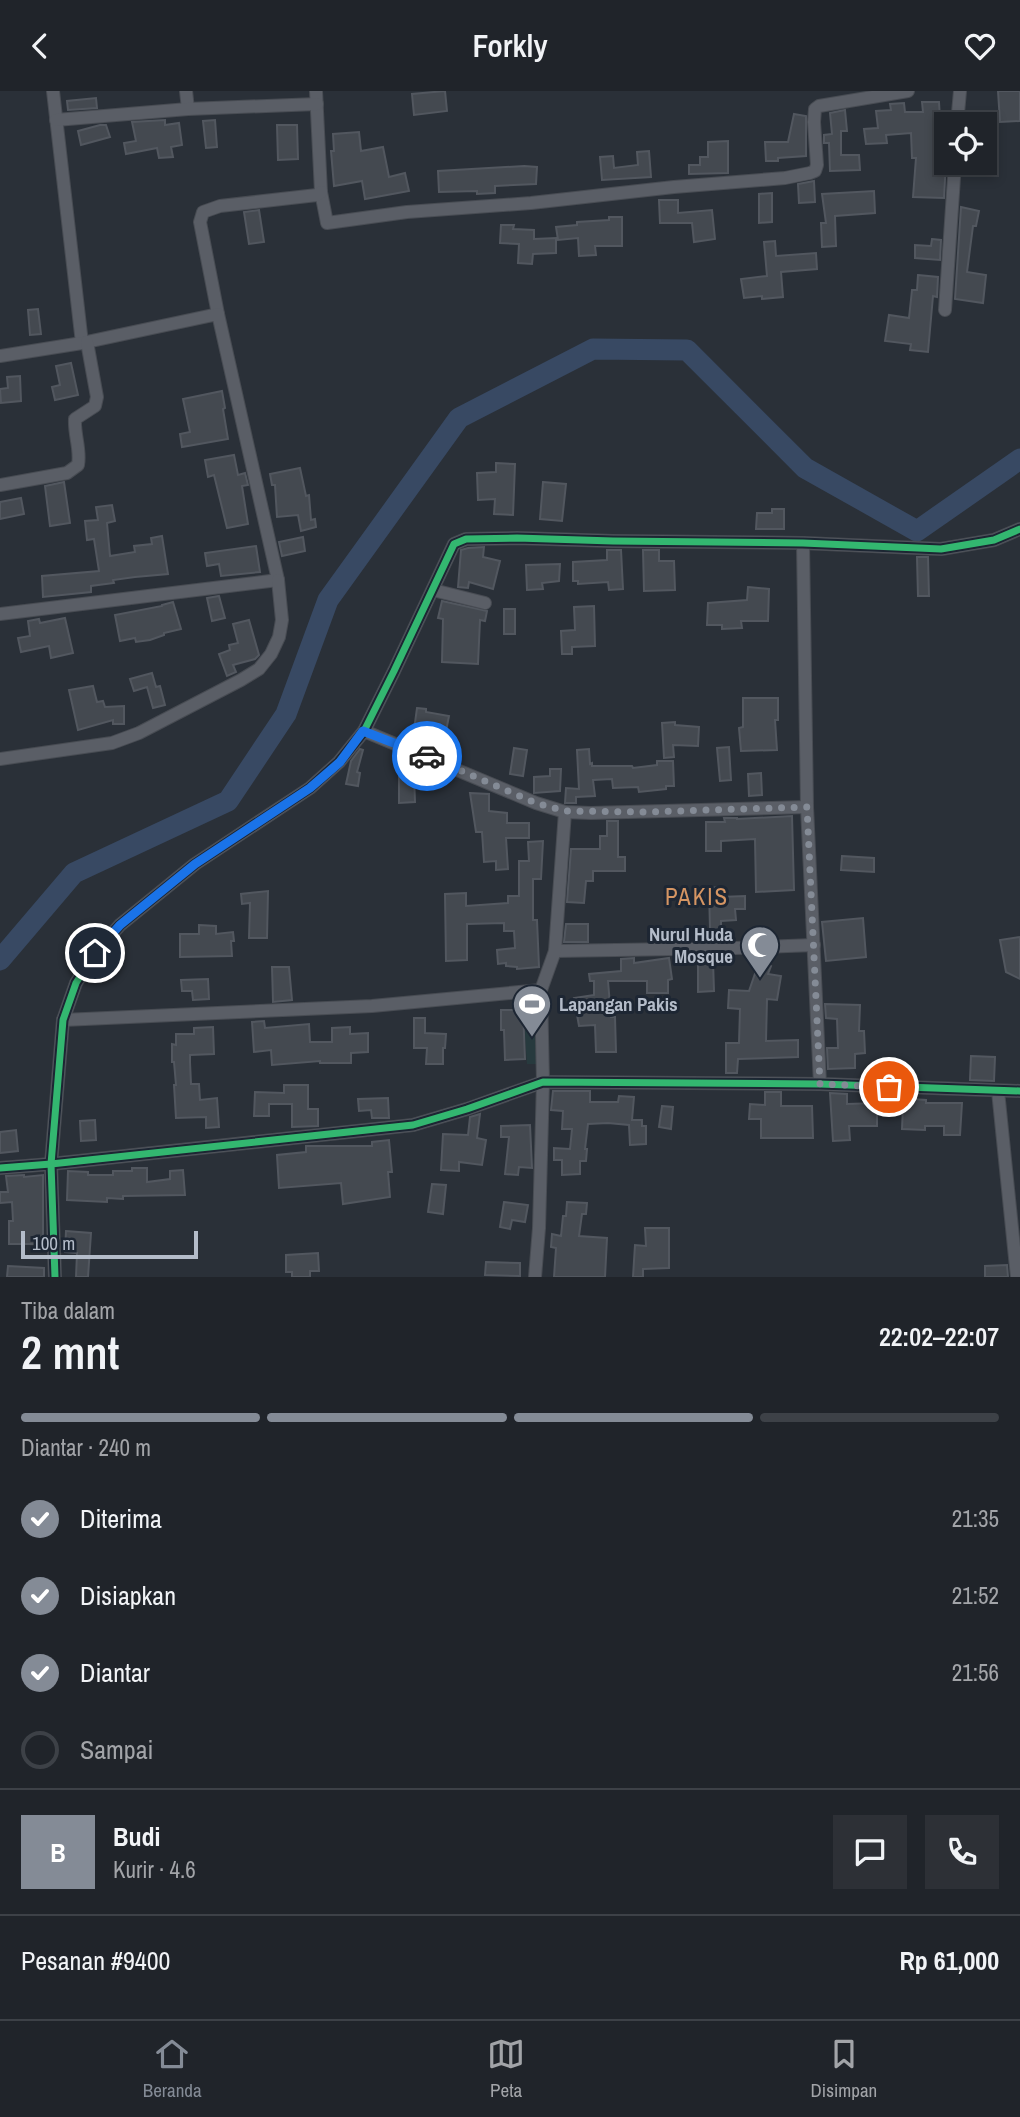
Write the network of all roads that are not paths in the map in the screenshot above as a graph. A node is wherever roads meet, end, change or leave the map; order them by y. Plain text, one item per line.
1 (54, 91) edge
2 (186, 91) edge
3 (908, 91) edge
4 (960, 91) edge
5 (316, 98) edge
6 (834, 98) edge
7 (188, 109) junction
8 (958, 112) edge
9 (56, 120) junction
10 (954, 175) edge
11 (321, 192) junction
12 (945, 310) dead end
13 (218, 314) junction
14 (84, 343) junction
15 (0, 356) edge
16 (0, 485) edge
17 (1020, 529) edge
18 (803, 543) junction
19 (278, 580) junction
20 (433, 590) junction
21 (485, 603) dead end
22 (0, 614) edge
23 (363, 731) junction
24 (0, 759) edge
25 (807, 807) junction
26 (565, 811) junction
27 (814, 945) junction
28 (555, 951) junction
29 (541, 990) junction
30 (64, 1020) junction
31 (544, 1082) junction
32 (820, 1084) junction
33 (998, 1091) junction
34 (1020, 1091) edge
35 (51, 1164) junction
36 (0, 1168) edge
37 (55, 1277) edge
38 (536, 1277) edge
39 (1017, 1277) edge

1 - 9 street
2 - 7 street
3 - 6 street
4 - 8 street
5 - 7 street
5 - 11 street
6 - 11 street
7 - 9 street
9 - 14 street
10 - 12 street
11 - 13 street
13 - 14 street
13 - 19 street
14 - 15 street
14 - 16 street
17 - 18 street
18 - 20 street
18 - 25 street
19 - 22 street
19 - 24 street
20 - 21 street
20 - 23 street
23 - 26 street
23 - 30 street
25 - 26 street
25 - 27 street
26 - 28 street
27 - 28 street
27 - 32 street
28 - 29 street
29 - 30 street
29 - 31 street
30 - 35 street
31 - 32 street
31 - 35 street
31 - 38 street
32 - 33 street
33 - 34 street
33 - 39 street
35 - 36 street
35 - 37 street

